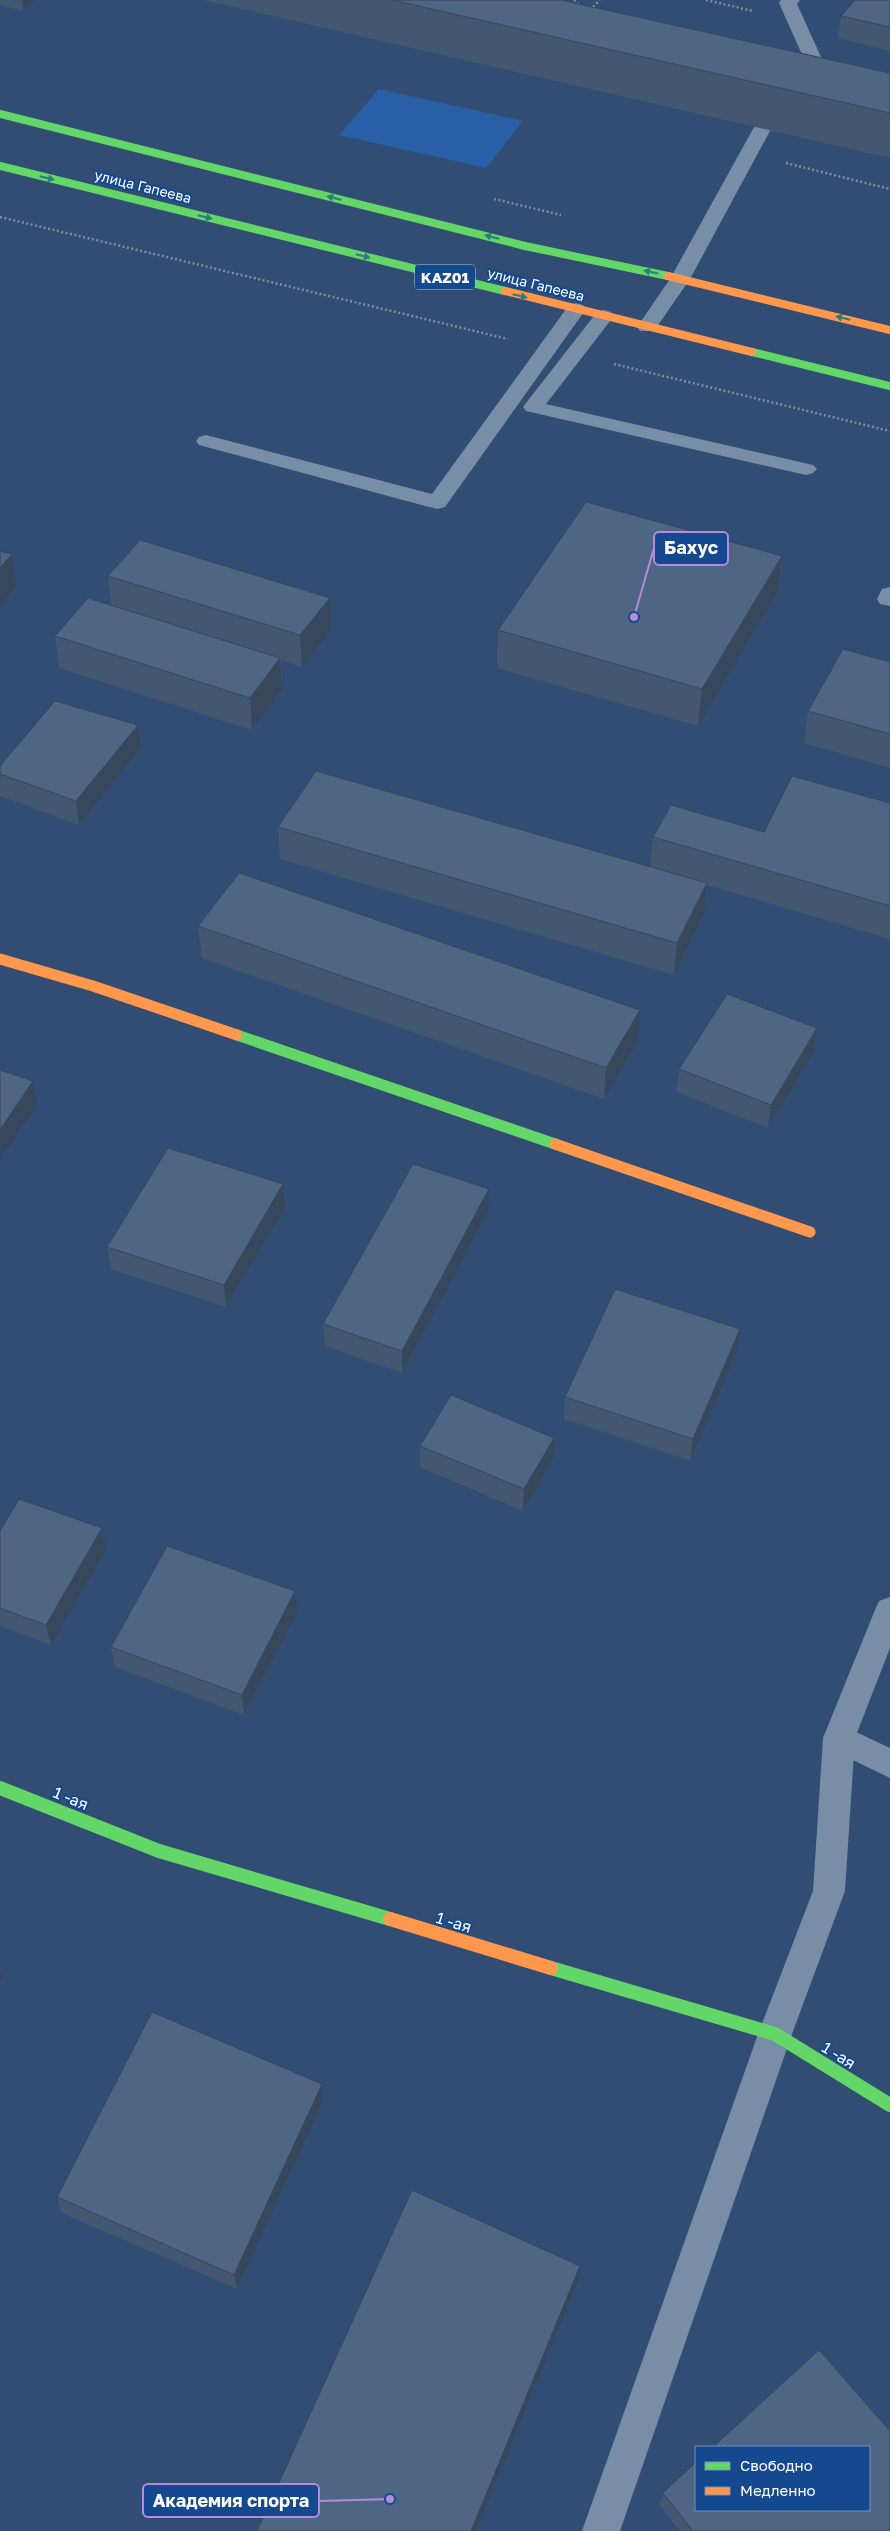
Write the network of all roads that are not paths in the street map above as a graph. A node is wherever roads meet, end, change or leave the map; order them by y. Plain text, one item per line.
1 (791, 0) edge
2 (798, 63) edge
3 (817, 68) junction
4 (836, 72) edge
5 (803, 82) edge
6 (0, 114) edge
7 (762, 129) edge
8 (0, 166) edge
9 (680, 279) junction
10 (576, 310) junction
11 (604, 316) junction
12 (648, 327) junction
13 (890, 330) edge
14 (890, 386) edge
15 (206, 441) dead end
16 (806, 469) dead end
17 (890, 594) edge
18 (890, 599) edge
19 (0, 959) edge
20 (810, 1232) dead end
21 (890, 1610) edge
22 (839, 1738) junction
23 (890, 1764) edge
24 (0, 1788) edge
25 (775, 2034) junction
26 (890, 2105) edge
27 (601, 2531) edge

1 - 3 street
2 - 3 street
3 - 4 street
3 - 5 street
9 -> 6 main road
7 - 9 street
8 -> 10 main road, улица Гапеева / KАZ01
9 - 12 street
13 -> 9 main road
10 - 11 main road, улица Гапеева / KАZ01
10 - 15 street
11 - 12 main road, улица Гапеева / KАZ01
11 - 16 street
12 - 14 main road, улица Гапеева / KАZ01
17 - 18 street
19 - 20 main road
21 - 22 street
22 - 23 street
22 - 25 street
24 - 25 main road, 1 -ая
25 - 26 main road, 1 -ая
25 - 27 street

